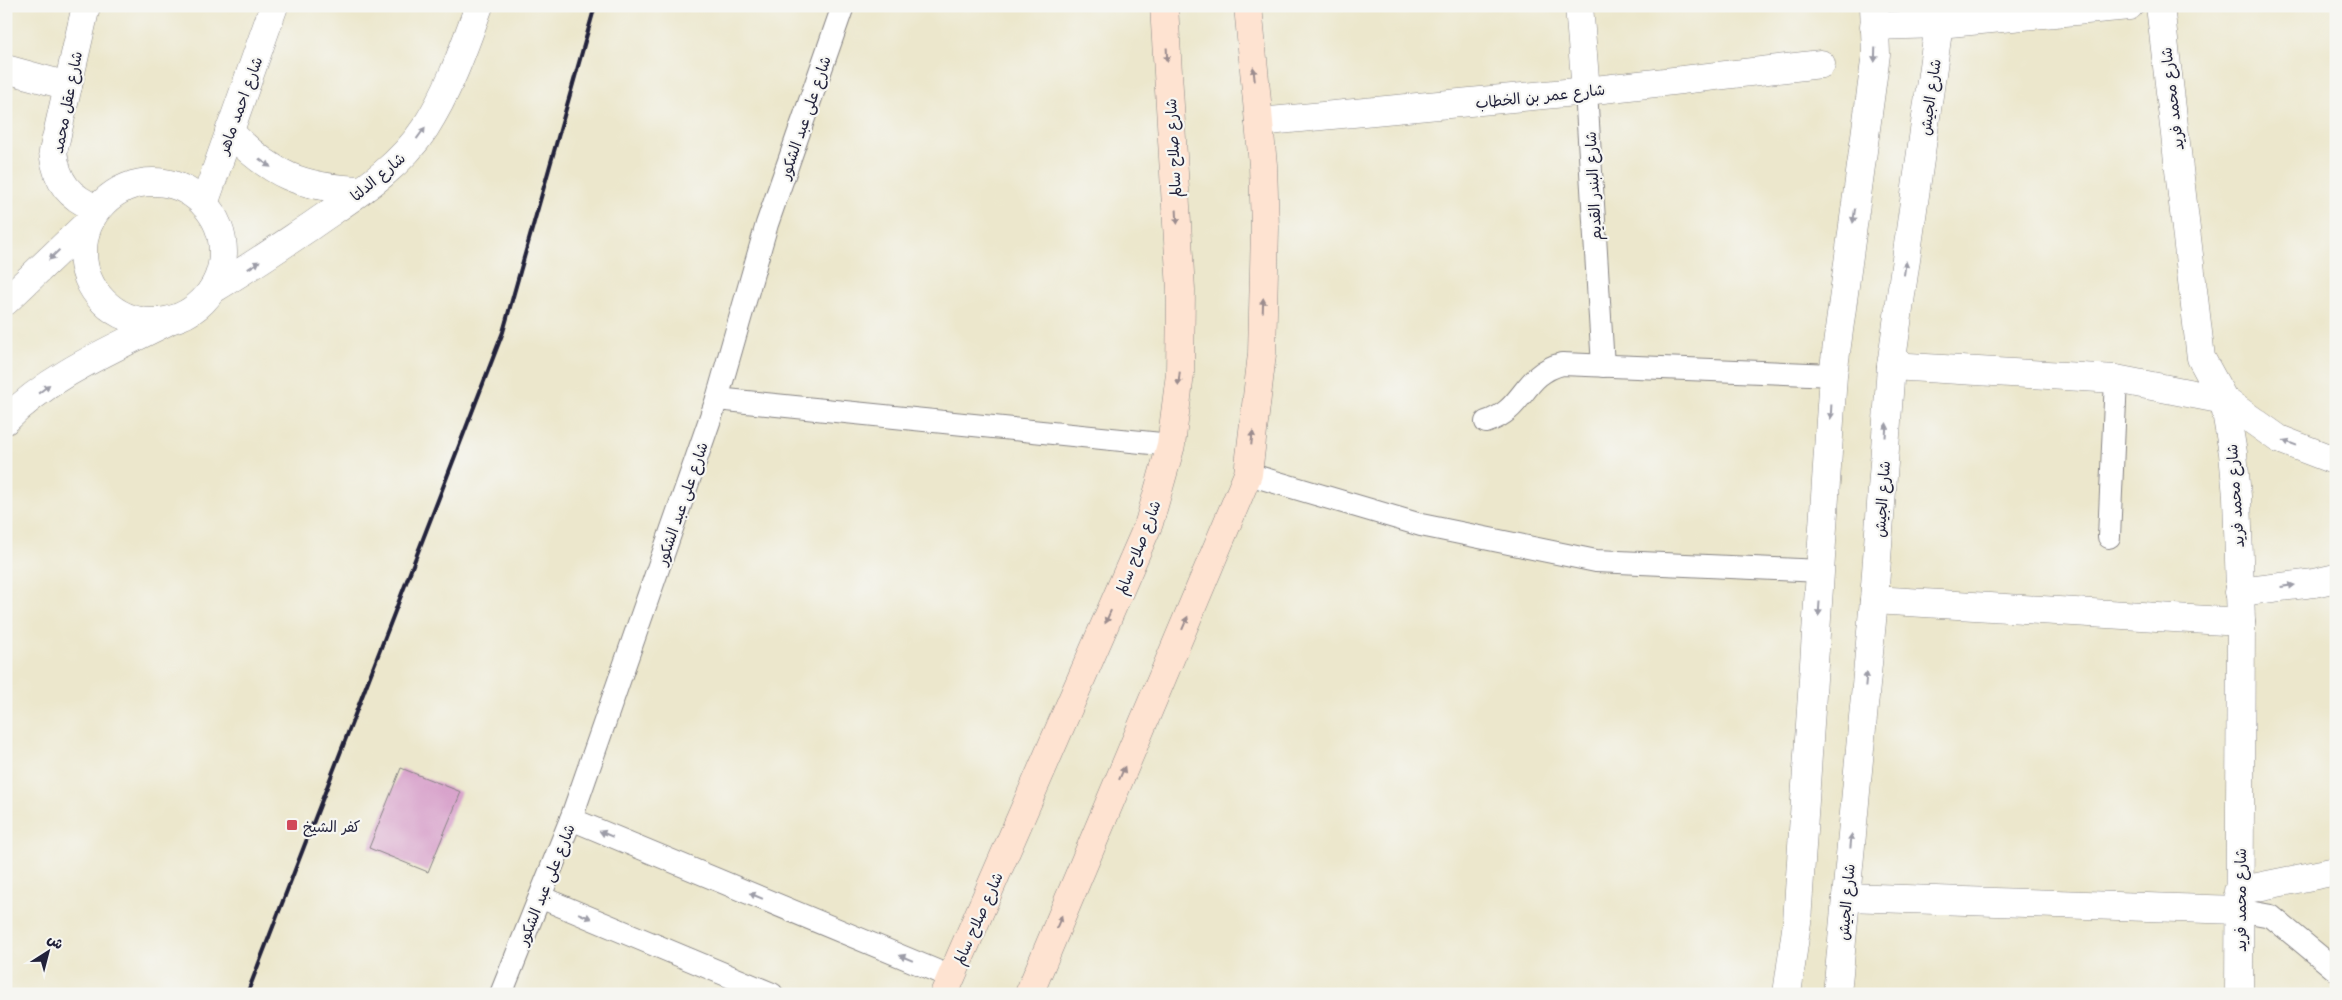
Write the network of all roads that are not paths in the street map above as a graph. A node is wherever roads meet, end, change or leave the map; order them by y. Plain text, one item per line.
1 (86, 6) edge
2 (274, 6) edge
3 (480, 6) edge
4 (843, 6) edge
5 (1164, 6) edge
6 (1248, 6) edge
7 (1579, 6) edge
8 (2129, 6) edge
9 (2160, 6) edge
10 (1940, 15) edge
11 (1874, 16) edge
12 (1821, 64) dead end
13 (6, 68) edge
14 (68, 86) junction
15 (1586, 91) junction
16 (1259, 122) junction
17 (229, 131) junction
18 (362, 190) junction
19 (204, 204) junction
20 (93, 215) junction
21 (212, 290) junction
22 (6, 301) edge
23 (175, 318) junction
24 (1603, 366) junction
25 (1890, 366) junction
26 (1833, 375) junction
27 (2116, 379) junction
28 (717, 399) junction
29 (2224, 400) junction
30 (6, 420) edge
31 (1486, 422) dead end
32 (1171, 445) junction
33 (2336, 461) edge
34 (1248, 474) junction
35 (2109, 537) dead end
36 (1821, 571) junction
37 (2336, 578) edge
38 (2239, 592) junction
39 (1874, 600) junction
40 (2240, 622) junction
41 (571, 819) junction
42 (2336, 871) edge
43 (540, 897) junction
44 (1846, 897) junction
45 (2238, 901) junction
46 (2336, 970) edge
47 (947, 986) edge
48 (501, 994) edge
49 (772, 994) edge
50 (1029, 994) edge
51 (1787, 994) edge
52 (1837, 994) edge
53 (2239, 994) edge

1 - 14 street, شارع عقل محمد
2 - 17 street, شارع احمد ماهر
18 -> 3 street, شارع الدلتا
4 - 28 lane, شارع على عبد الشكور
5 -> 32 main road, شارع صلاح سالم
16 -> 6 main road
7 - 15 street, شارع البندر القديم
8 - 10 street
9 - 29 street, شارع محمد فريد
10 - 11 street
25 -> 10 street, شارع الجيش
11 -> 26 street
12 - 15 street, شارع عمر بن الخطاب
13 - 14 street
14 - 20 street, شارع عقل محمد
15 - 16 street, شارع عمر بن الخطاب
15 - 24 lane, شارع البندر القديم
34 -> 16 main road
17 -> 18 street
17 - 19 street, شارع احمد ماهر
21 -> 18 street, شارع الدلتا
19 - 20 street
19 - 21 street
20 -> 22 street
20 - 23 street
21 - 23 street
30 -> 23 street
24 - 26 lane
24 - 31 lane
25 - 27 street
39 -> 25 street, شارع الجيش
26 -> 36 street
27 - 29 street
27 - 35 lane
28 - 32 lane
28 - 41 lane, شارع على عبد الشكور
33 -> 29 street
29 - 38 street, شارع محمد فريد
32 -> 47 main road, شارع صلاح سالم
34 - 36 lane
50 -> 34 main road
36 -> 51 street
38 -> 37 street
38 - 40 street, شارع محمد فريد
39 - 40 street
44 -> 39 street, شارع الجيش
40 - 45 street, شارع محمد فريد
41 - 43 lane, شارع على عبد الشكور
47 -> 41 lane
42 - 45 street
43 - 48 lane, شارع على عبد الشكور
43 -> 49 lane
44 - 45 street
44 - 52 street, شارع الجيش
45 - 46 lane
45 - 53 street, شارع محمد فريد

